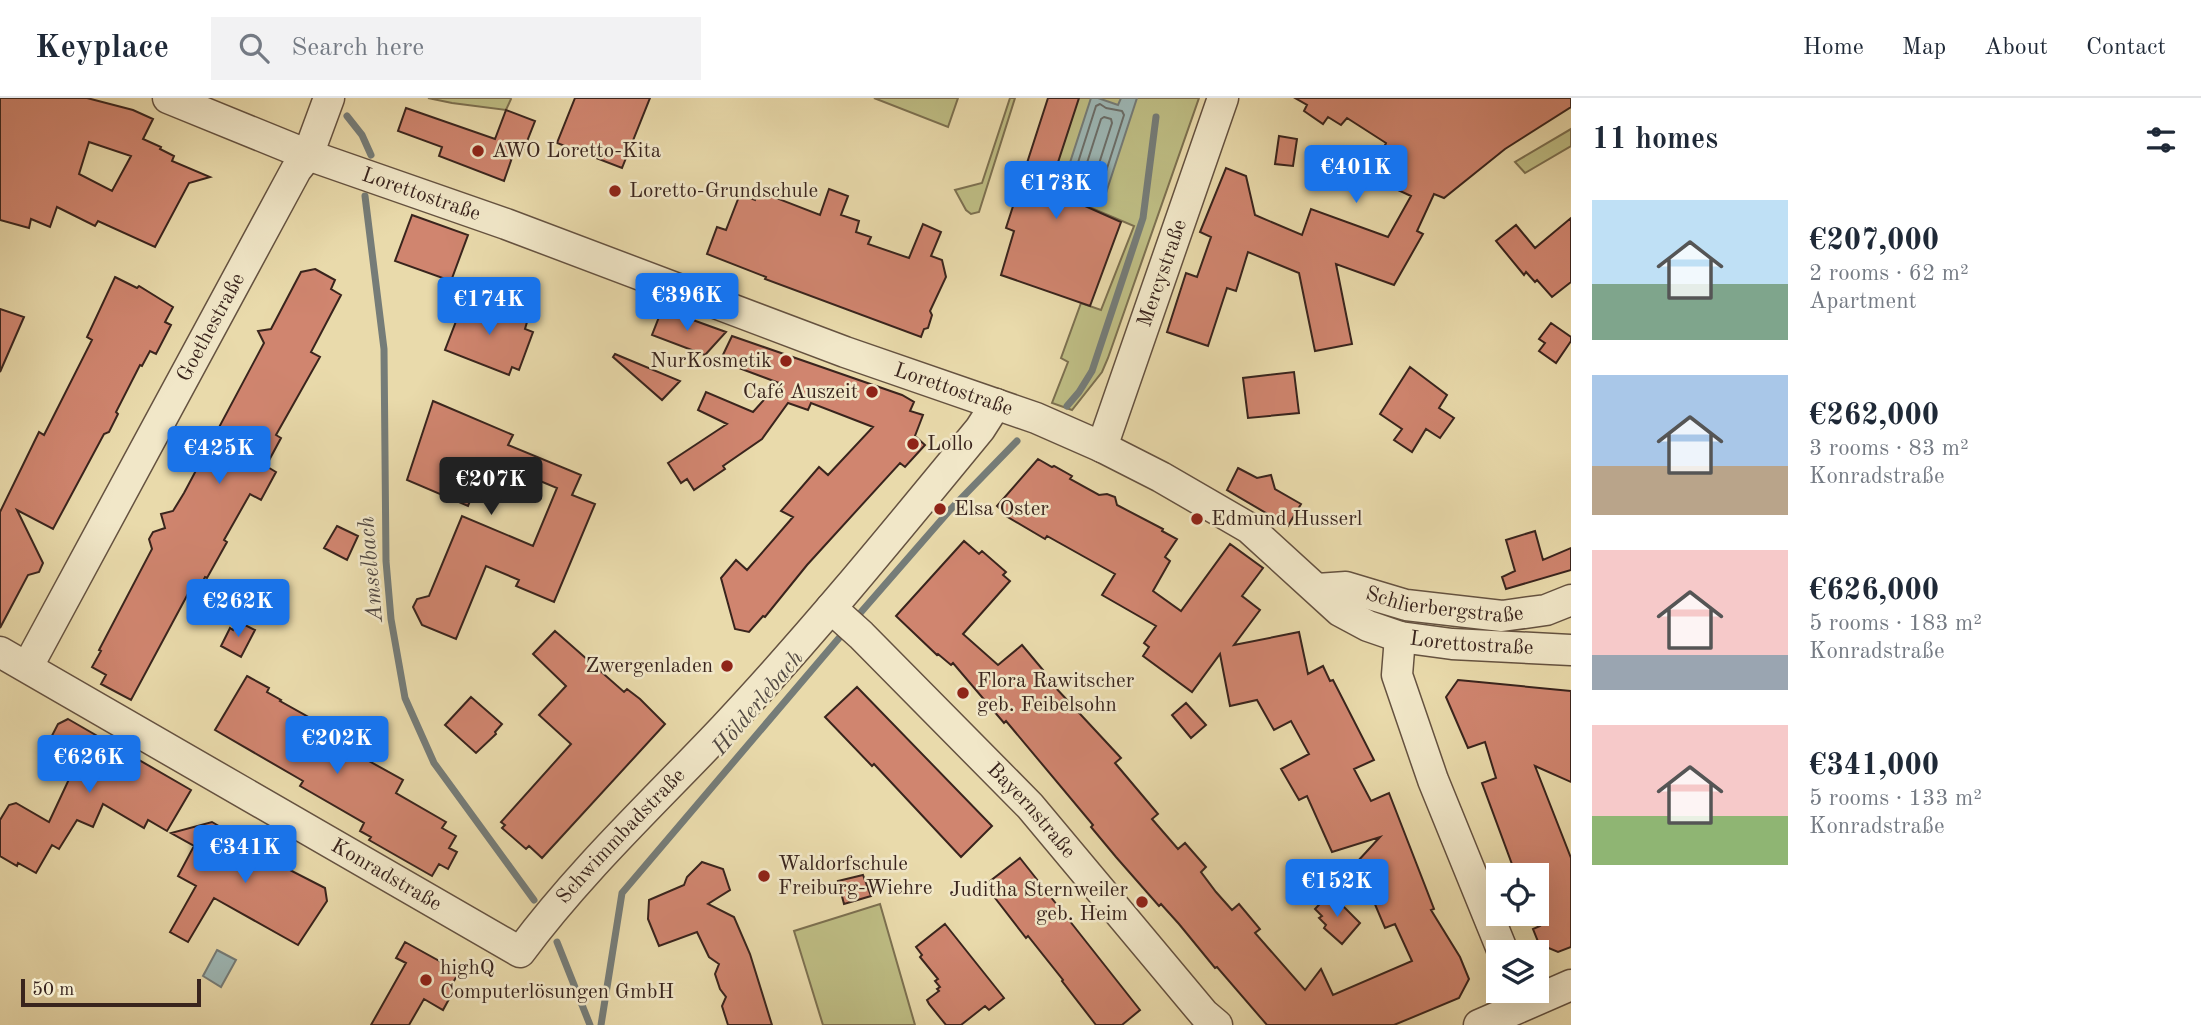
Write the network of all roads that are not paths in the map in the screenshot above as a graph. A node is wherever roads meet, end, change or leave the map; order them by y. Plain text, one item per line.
1 (168, 98) edge
2 (328, 98) edge
3 (1223, 98) edge
4 (308, 155) junction
5 (996, 404) junction
6 (1102, 447) junction
7 (1317, 589) junction
8 (1571, 600) edge
9 (845, 621) junction
10 (1400, 637) junction
11 (1571, 650) edge
12 (0, 652) edge
13 (28, 666) junction
14 (1498, 940) edge
15 (520, 952) joint
16 (1571, 985) edge
17 (1525, 1007) edge
18 (1217, 1025) edge
19 (1479, 1025) edge

1 - 4 street, Lorettostraße
2 - 4 street, Goethestraße
3 - 6 street, Mercystraße
4 - 5 street, Lorettostraße
4 - 13 street, Goethestraße
5 - 6 street, Lorettostraße
5 - 9 street, Schwimmbadstraße
6 - 7 street, Lorettostraße
7 - 8 street, Schlierbergstraße
7 - 10 street, Lorettostraße
9 - 15 street, Schwimmbadstraße
9 - 18 street, Bayernstraße
10 - 11 street, Lorettostraße
10 - 14 street
12 - 13 street, Konradstraße
13 - 15 street, Konradstraße
16 - 17 street
17 - 19 street

